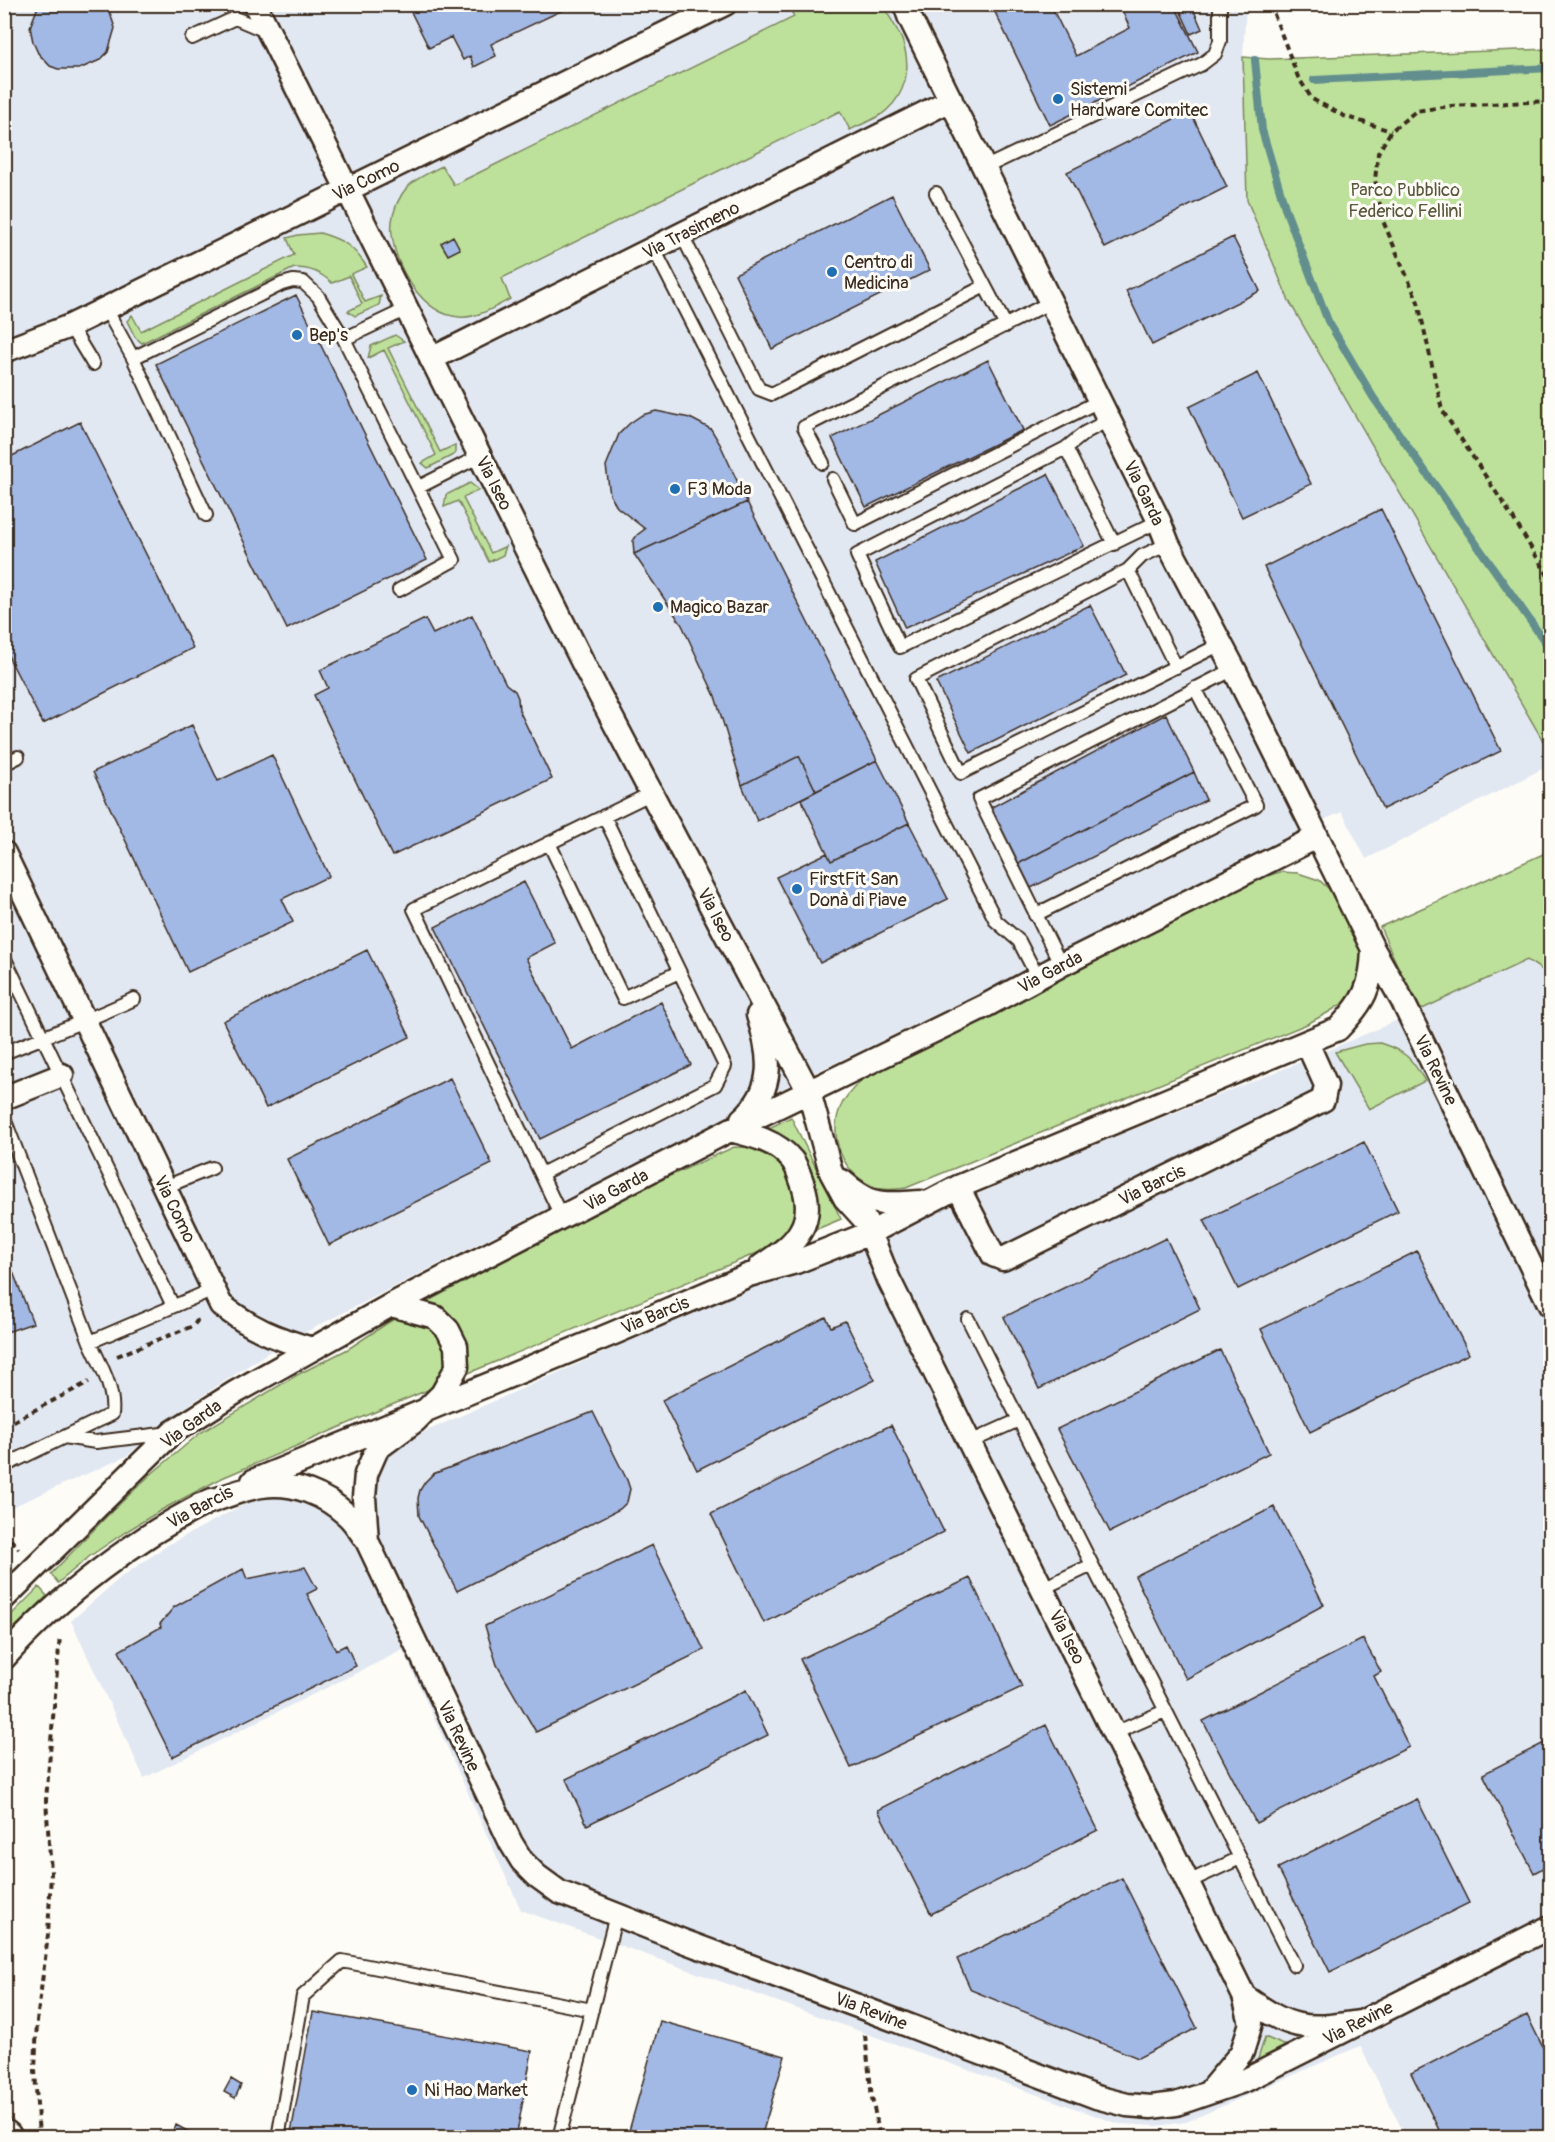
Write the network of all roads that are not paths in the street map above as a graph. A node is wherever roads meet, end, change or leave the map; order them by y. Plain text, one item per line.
1 (255, 4) edge
2 (725, 4) edge
3 (905, 4) edge
4 (1220, 4) edge
5 (269, 33) junction
6 (192, 38) dead end
7 (951, 100) junction
8 (984, 168) junction
9 (348, 189) junction
10 (936, 193) dead end
11 (682, 235) junction
12 (654, 249) junction
13 (985, 286) junction
14 (1051, 302) junction
15 (106, 309) junction
16 (407, 309) junction
17 (70, 326) junction
18 (1006, 326) junction
19 (344, 339) junction
20 (4, 351) edge
21 (133, 358) junction
22 (431, 359) junction
23 (93, 364) dead end
24 (1104, 410) junction
25 (1066, 448) junction
26 (480, 456) junction
27 (823, 464) dead end
28 (833, 478) dead end
29 (418, 487) junction
30 (206, 515) dead end
31 (1159, 521) junction
32 (1114, 544) junction
33 (1168, 544) junction
34 (1128, 570) junction
35 (399, 590) dead end
36 (1221, 644) junction
37 (1176, 667) junction
38 (1234, 669) junction
39 (1195, 688) junction
40 (18, 757) dead end
41 (4, 764) edge
42 (652, 793) junction
43 (604, 816) junction
44 (1317, 837) junction
45 (549, 843) junction
46 (4, 853) edge
47 (1035, 915) junction
48 (1373, 949) junction
49 (4, 957) edge
50 (738, 958) junction
51 (1061, 965) junction
52 (679, 972) junction
53 (1038, 978) junction
54 (134, 999) dead end
55 (84, 1022) junction
56 (42, 1036) junction
57 (1307, 1043) junction
58 (4, 1053) edge
59 (851, 1071) junction
60 (62, 1075) junction
61 (809, 1092) junction
62 (4, 1098) edge
63 (4, 1118) edge
64 (730, 1130) junction
65 (829, 1164) junction
66 (212, 1168) dead end
67 (541, 1174) junction
68 (165, 1187) junction
69 (958, 1187) junction
70 (930, 1201) junction
71 (562, 1218) junction
72 (870, 1233) junction
73 (749, 1275) junction
74 (217, 1297) junction
75 (392, 1305) junction
76 (1551, 1305) edge
77 (173, 1306) junction
78 (968, 1319) dead end
79 (90, 1341) junction
80 (312, 1349) junction
81 (427, 1409) junction
82 (1019, 1420) junction
83 (173, 1432) junction
84 (64, 1437) junction
85 (970, 1442) junction
86 (4, 1466) edge
87 (200, 1505) junction
88 (367, 1541) junction
89 (1092, 1565) junction
90 (1042, 1588) junction
91 (4, 1598) edge
92 (4, 1658) edge
93 (1165, 1711) junction
94 (1115, 1733) junction
95 (1239, 1858) junction
96 (1188, 1882) junction
97 (616, 1915) junction
98 (1551, 1927) edge
99 (1294, 1965) dead end
100 (1244, 1995) junction
101 (592, 2010) junction
102 (1359, 2022) junction
103 (1208, 2093) junction
104 (278, 2138) edge
105 (559, 2138) edge

1 - 5 street, Via Iseo
2 - 9 street, Via Como
3 - 7 street, Via Garda
4 - 8 lane
5 - 6 lane
5 - 9 street, Via Iseo
7 - 8 street, Via Garda
7 - 11 street, Via Trasimeno
8 - 14 street, Via Garda
9 - 15 street, Via Como
9 - 16 street, Via Iseo
10 - 13 lane
11 - 12 street, Via Trasimeno
11 - 13 lane
12 - 22 street, Via Trasimeno
12 - 53 lane
13 - 18 lane
14 - 18 lane
14 - 24 street, Via Garda
15 - 17 street, Via Como
15 - 21 lane
16 - 19 lane
16 - 22 street, Via Iseo
17 - 20 street, Via Como
17 - 23 lane
18 - 27 lane
19 - 21 lane
19 - 29 lane
21 - 30 lane
22 - 26 street, Via Iseo
24 - 25 lane
24 - 28 lane
24 - 31 street, Via Garda
25 - 32 lane
25 - 32 lane
26 - 29 lane
26 - 42 street, Via Iseo
29 - 35 lane
31 - 32 lane
31 - 33 street, Via Garda
33 - 34 lane
33 - 36 street, Via Garda
34 - 37 lane
34 - 37 lane
36 - 37 lane
36 - 38 street, Via Garda
38 - 39 lane
38 - 44 street, Via Garda
39 - 47 lane
39 - 47 lane
40 - 41 lane
42 - 43 lane
42 - 50 street, Via Iseo
43 - 45 lane
43 - 52 lane
44 - 48 street, Via Revine
44 - 51 street, Via Garda
45 - 52 lane
45 - 67 lane
46 - 55 street, Via Como
47 - 51 lane
48 - 57 street, Via Barcis
48 - 76 street, Via Revine
49 - 56 lane
50 - 61 street, Via Iseo
50 - 64 street, Via Iseo
51 - 53 street, Via Garda
52 - 67 lane
53 - 59 street, Via Garda
54 - 55 lane
55 - 56 lane
55 - 68 street, Via Como
56 - 58 lane
56 - 60 lane
57 - 69 street, Via Barcis
57 - 69 street, Via Barcis
59 - 61 street, Via Garda
59 - 65 street, Via Iseo
60 - 62 street
60 - 77 lane
61 - 64 street, Via Garda
61 - 65 street, Via Iseo
63 - 79 lane
64 - 71 street, Via Garda
64 - 73 street, Via Barcis
65 - 70 street
65 - 72 street, Via Iseo
66 - 68 lane
67 - 71 lane
68 - 74 street, Via Como
69 - 70 street, Via Barcis
70 - 72 street, Via Barcis
71 - 75 street, Via Garda
72 - 73 street, Via Barcis
72 - 85 street, Via Iseo
73 - 81 street, Via Barcis
74 - 77 lane
74 - 80 street, Via Como
75 - 80 street, Via Garda
75 - 81 street, Via Barcis
77 - 79 lane
78 - 82 lane
79 - 84 lane
80 - 83 street, Via Garda
81 - 87 street, Via Barcis
81 - 88 street, Via Revine
82 - 85 lane
82 - 89 lane
83 - 84 lane
83 - 91 street, Via Garda
84 - 86 lane
85 - 90 street, Via Iseo
87 - 88 street, Via Revine
87 - 92 street, Via Barcis
88 - 97 street, Via Revine
89 - 90 lane
89 - 93 lane
90 - 94 street, Via Iseo
93 - 94 lane
93 - 95 lane
94 - 96 street, Via Iseo
95 - 96 lane
95 - 99 lane
96 - 100 street, Via Iseo
97 - 101 lane
97 - 103 street, Via Revine
98 - 102 street, Via Revine
100 - 102 street, Via Iseo
100 - 103 street
101 - 104 lane
101 - 105 lane
102 - 103 street, Via Revine

